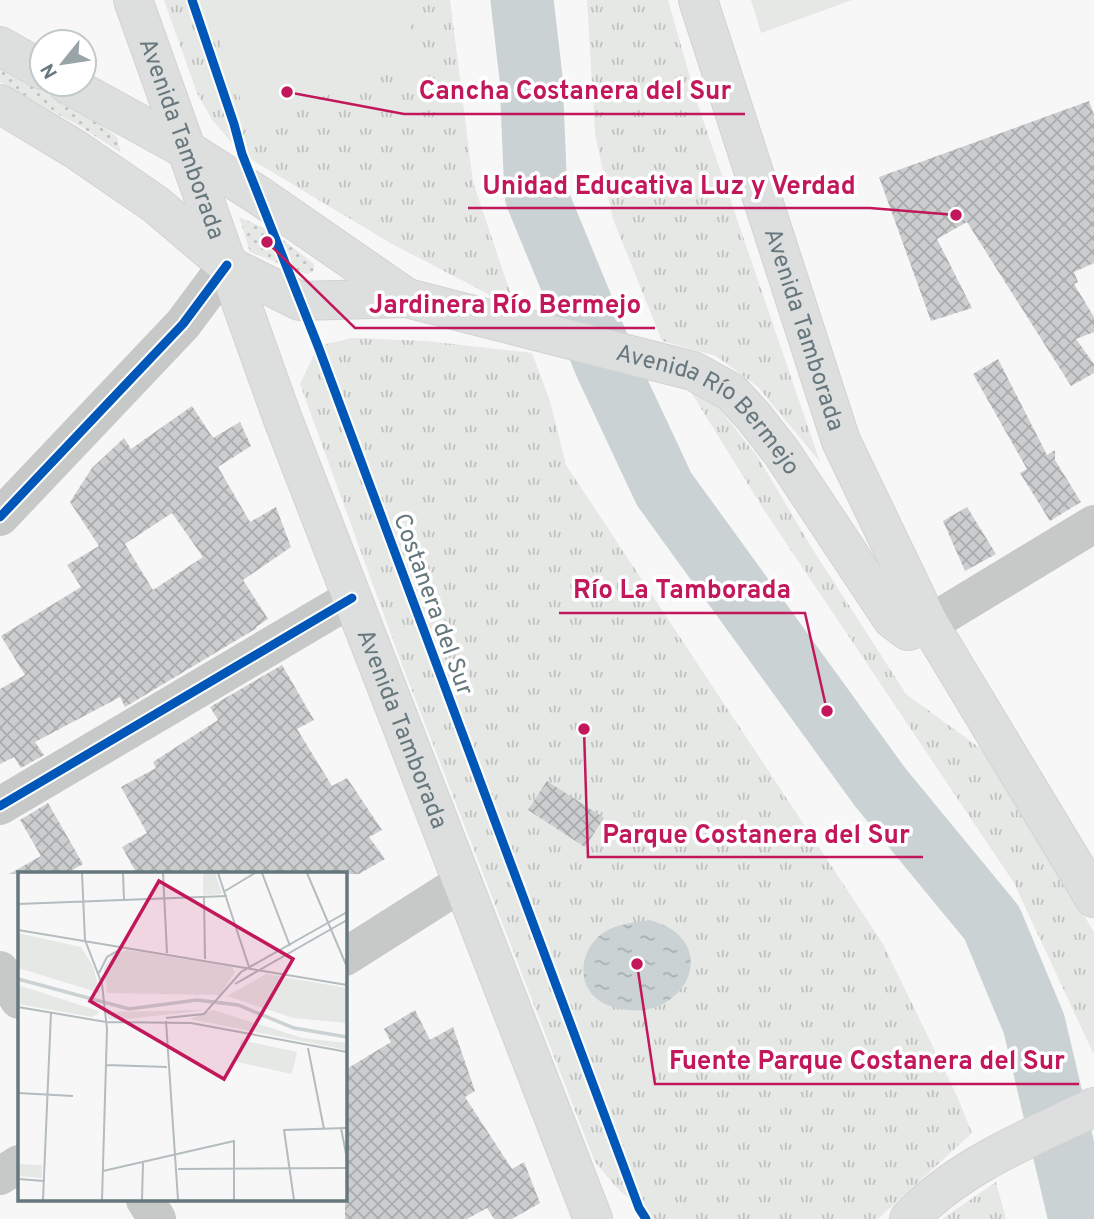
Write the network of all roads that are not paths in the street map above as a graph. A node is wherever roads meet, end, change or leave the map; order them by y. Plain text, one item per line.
1 (133, 0) edge
2 (698, 0) edge
3 (0, 46) edge
4 (28, 62) edge
5 (92, 98) edge
6 (0, 104) edge
7 (187, 150) junction
8 (227, 265) junction
9 (407, 298) junction
10 (0, 517) edge
11 (1094, 524) edge
12 (352, 598) junction
13 (929, 624) junction
14 (0, 806) edge
15 (463, 883) junction
16 (1094, 898) edge
17 (346, 956) edge
18 (0, 970) edge
19 (18, 998) edge
20 (1094, 1107) edge
21 (18, 1165) edge
22 (0, 1176) edge
23 (146, 1202) edge
24 (589, 1209) edge
25 (157, 1219) edge
26 (616, 1219) edge
27 (909, 1219) edge

1 - 7 main road, Avenida Tamborada
2 - 13 main road, Avenida Tamborada
3 - 4 main road
5 - 7 main road, Avenida Río Bermejo
6 - 8 main road, Avenida Río Bermejo
7 - 8 main road, Avenida Tamborada
7 - 9 main road, Avenida Río Bermejo
8 - 9 main road, Avenida Río Bermejo
8 - 10 street
8 - 12 main road, Avenida Tamborada
9 - 13 main road, Avenida Río Bermejo
11 - 13 street
12 - 14 street
12 - 15 main road, Avenida Tamborada
13 - 16 main road, Avenida Tamborada
15 - 17 street
15 - 24 main road, Avenida Tamborada
18 - 19 street
20 - 27 main road
21 - 22 street
23 - 25 street
24 - 26 main road

